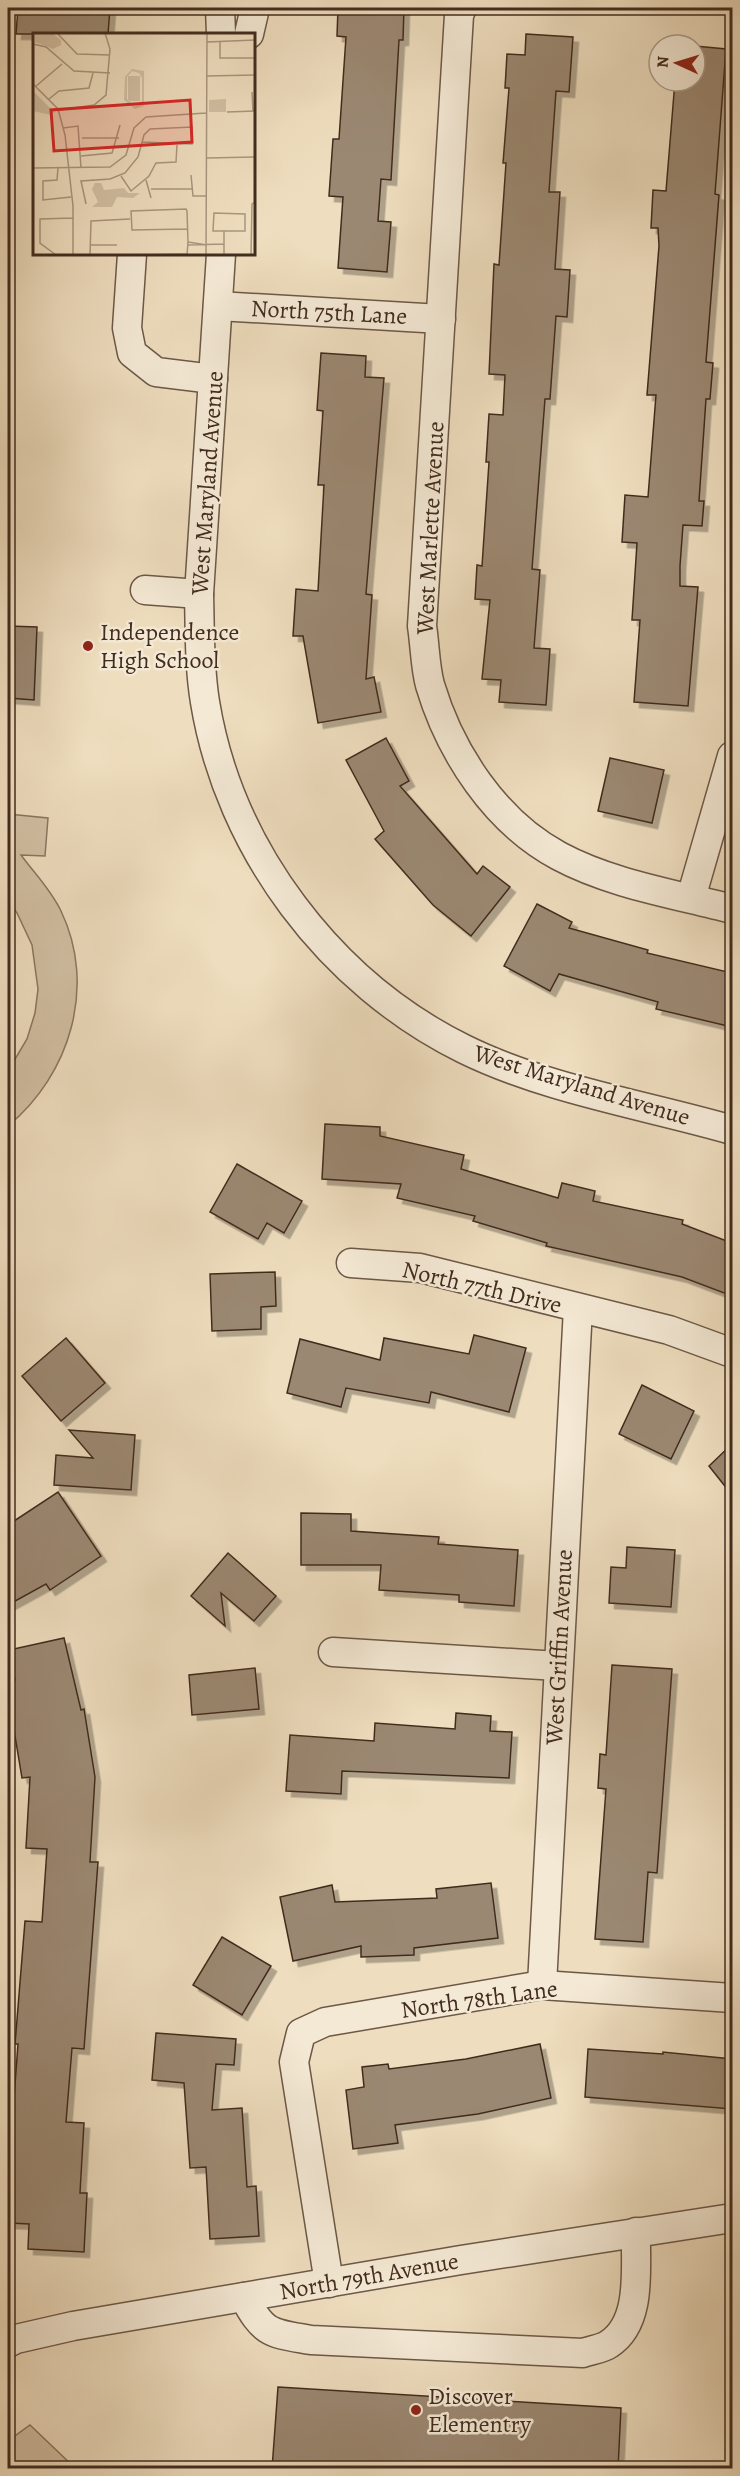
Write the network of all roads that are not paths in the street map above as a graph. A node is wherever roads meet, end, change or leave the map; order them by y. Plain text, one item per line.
1 (220, 8) edge
2 (255, 8) edge
3 (462, 8) edge
4 (221, 33) edge
5 (249, 33) edge
6 (132, 255) edge
7 (221, 255) edge
8 (218, 306) junction
9 (441, 319) junction
10 (213, 379) junction
11 (145, 590) dead end
12 (199, 594) junction
13 (732, 756) edge
14 (691, 898) junction
15 (732, 909) edge
16 (732, 1130) edge
17 (351, 1263) dead end
18 (578, 1308) junction
19 (732, 1353) edge
20 (333, 1652) dead end
21 (558, 1666) junction
22 (542, 1985) junction
23 (732, 1998) edge
24 (732, 2218) edge
25 (636, 2232) junction
26 (329, 2283) junction
27 (244, 2297) junction
28 (10, 2335) edge

1 - 4 street
2 - 5 street
3 - 9 street, West Marlette Avenue
6 - 10 street
7 - 8 street, West Maryland Avenue
8 - 9 street, North 75th Lane
8 - 10 street, West Maryland Avenue
9 - 14 street, West Marlette Avenue
10 - 12 street, West Maryland Avenue
11 - 12 street
12 - 16 street, West Maryland Avenue
13 - 14 street
14 - 15 street, West Marlette Avenue
17 - 18 street, North 77th Drive
18 - 19 street, North 77th Drive
18 - 21 street, West Griffin Avenue
20 - 21 street
21 - 22 street, West Griffin Avenue
22 - 23 street, North 78th Lane
22 - 26 street, North 78th Lane
24 - 25 street, North 79th Avenue
25 - 26 street, North 79th Avenue
25 - 27 street
26 - 27 street, North 79th Avenue
27 - 28 street, North 79th Avenue

